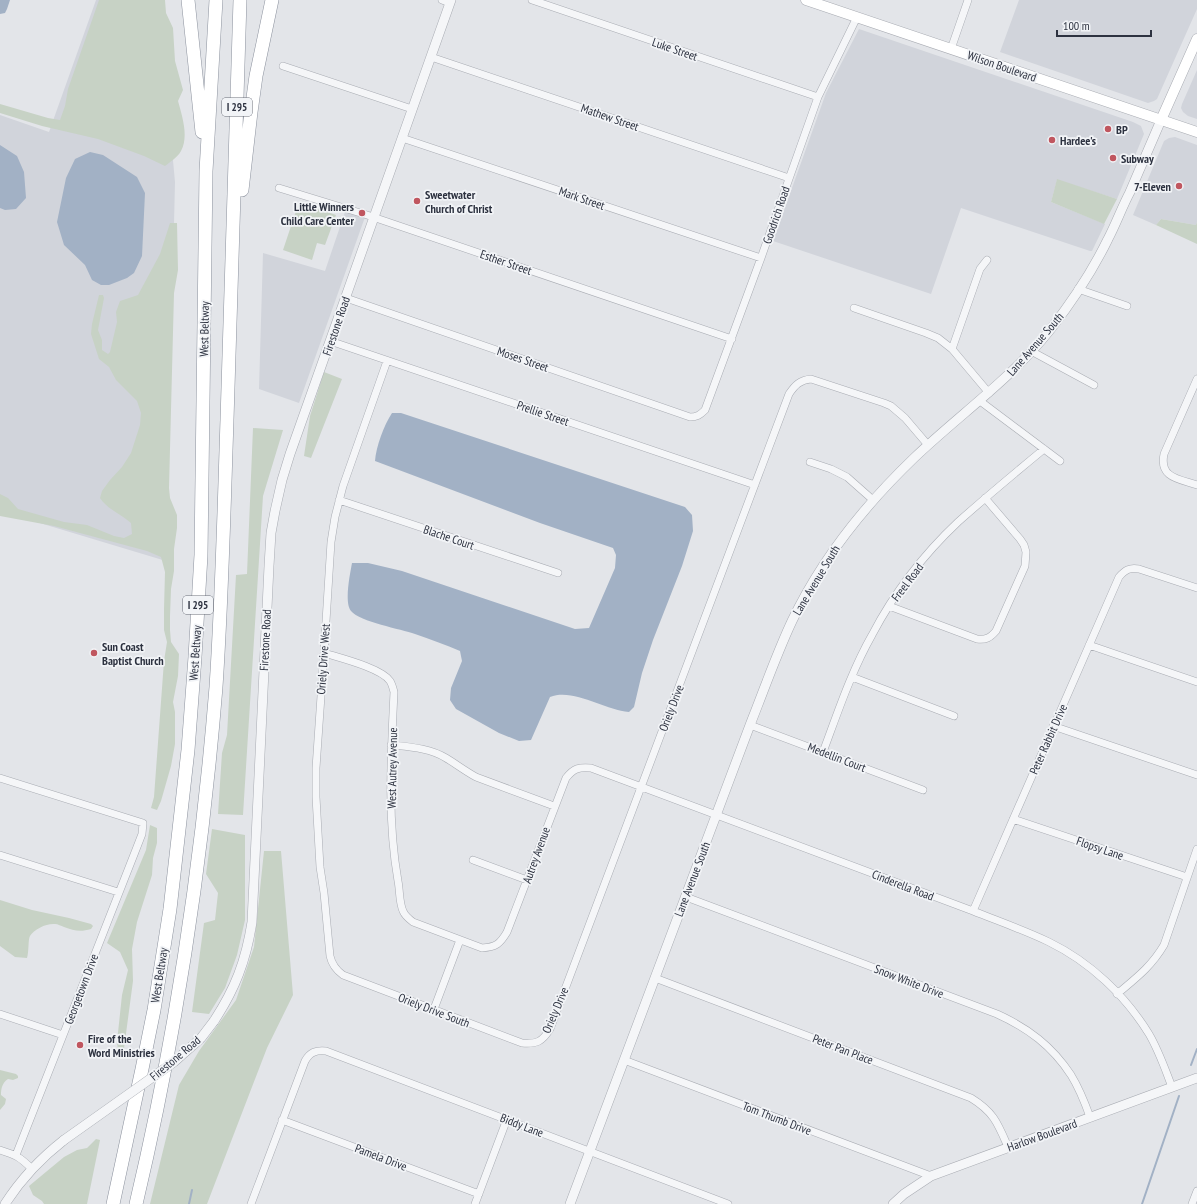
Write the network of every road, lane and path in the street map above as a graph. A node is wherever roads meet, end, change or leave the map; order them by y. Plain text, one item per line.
1 (188, 0) edge
2 (216, 0) edge
3 (240, 0) edge
4 (272, 0) edge
5 (532, 0) edge
6 (806, 0) edge
7 (968, 0) edge
8 (448, 1) edge
9 (857, 17) junction
10 (1197, 39) edge
11 (951, 49) junction
12 (431, 57) junction
13 (283, 66) dead end
14 (818, 97) junction
15 (412, 109) junction
16 (1161, 120) junction
17 (1197, 132) edge
18 (402, 138) junction
19 (206, 171) junction
20 (789, 178) junction
21 (278, 188) dead end
22 (234, 214) junction
23 (374, 217) junction
24 (761, 258) junction
25 (987, 260) dead end
26 (1078, 289) junction
27 (346, 298) junction
28 (1127, 306) dead end
29 (854, 308) dead end
30 (732, 339) junction
31 (330, 341) junction
32 (952, 349) junction
33 (1031, 351) junction
34 (387, 361) junction
35 (1197, 379) edge
36 (1094, 385) dead end
37 (989, 393) junction
38 (1194, 396) edge
39 (980, 400) junction
40 (700, 415) joint
41 (928, 445) junction
42 (1044, 449) junction
43 (1060, 461) dead end
44 (810, 462) dead end
45 (755, 485) junction
46 (1197, 485) edge
47 (985, 498) junction
48 (339, 500) junction
49 (873, 500) junction
50 (558, 574) dead end
51 (1197, 588) edge
52 (889, 606) junction
53 (1089, 645) junction
54 (324, 653) junction
55 (852, 677) junction
56 (1197, 682) edge
57 (954, 716) dead end
58 (750, 725) junction
59 (1053, 726) junction
60 (392, 745) junction
61 (823, 752) junction
62 (572, 770) joint
63 (1197, 775) edge
64 (0, 778) edge
65 (641, 787) junction
66 (923, 790) dead end
67 (554, 806) junction
68 (717, 815) junction
69 (1013, 819) junction
70 (1197, 849) edge
71 (0, 856) edge
72 (473, 860) dead end
73 (1187, 877) junction
74 (527, 880) junction
75 (118, 892) junction
76 (686, 897) junction
77 (973, 911) junction
78 (460, 940) junction
79 (332, 964) joint
80 (655, 978) junction
81 (1117, 994) junction
82 (434, 1009) junction
83 (0, 1014) edge
84 (63, 1035) junction
85 (541, 1040) joint
86 (624, 1060) junction
87 (1197, 1078) edge
88 (1172, 1087) junction
89 (1090, 1117) junction
90 (282, 1120) junction
91 (507, 1120) junction
92 (1008, 1147) junction
93 (0, 1150) edge
94 (590, 1151) junction
95 (16, 1155) junction
96 (32, 1169) junction
97 (931, 1176) junction
98 (1197, 1191) edge
99 (479, 1194) junction
100 (5, 1204) edge
101 (113, 1204) edge
102 (136, 1204) edge
103 (252, 1204) edge
104 (475, 1204) edge
105 (570, 1204) edge
106 (728, 1204) edge
107 (893, 1204) edge
108 (1192, 1204) edge

1 - 19 highway
2 - 19 highway, West Beltway / I 295
3 - 22 highway, West Beltway / I 295
4 - 22 highway
5 - 14 street, Luke Street
6 - 9 main road, Wilson Boulevard
7 - 11 street
8 - 12 street, Firestone Road
9 - 11 main road, Wilson Boulevard
9 - 14 street, Goodrich Road
10 - 16 main road, Lane Avenue South
11 - 16 main road, Wilson Boulevard
12 - 15 street, Firestone Road
12 - 20 street, Mathew Street
13 - 15 street
14 - 20 street, Goodrich Road
15 - 18 street, Firestone Road
16 - 17 main road, Wilson Boulevard
16 - 26 street, Lane Avenue South
18 - 23 street, Firestone Road
18 - 24 street, Mark Street
19 - 101 highway, West Beltway / I 295
20 - 24 street, Goodrich Road
21 - 23 street, Esther Street
22 - 102 highway, West Beltway / I 295
23 - 27 street, Firestone Road
23 - 30 street, Esther Street
24 - 30 street, Goodrich Road
25 - 32 street
26 - 28 street
26 - 33 street, Lane Avenue South
27 - 31 street, Firestone Road
27 - 40 street, Moses Street
29 - 32 street
30 - 40 street, Goodrich Road
31 - 34 street, Prellie Street
31 - 96 street, Firestone Road, bridge
32 - 37 street
33 - 36 street
33 - 37 street, Lane Avenue South
34 - 45 street, Prellie Street
34 - 48 street, Oriely Drive West
35 - 38 street
37 - 39 street, Lane Avenue South
38 - 46 street
39 - 41 street, Lane Avenue South
39 - 42 street
41 - 45 street, Oriely Drive
41 - 49 street, Lane Avenue South
42 - 43 street
42 - 47 street, Freel Road
44 - 49 street
45 - 65 street, Oriely Drive
47 - 52 street, Freel Road
47 - 52 street
48 - 50 street, Blache Court
48 - 54 street, Oriely Drive West
49 - 58 street, Lane Avenue South
51 - 53 street, Peter Rabbit Drive
52 - 55 street, Freel Road
53 - 56 street
53 - 59 street, Peter Rabbit Drive
54 - 60 street, West Autrey Avenue
54 - 79 street, Oriely Drive West
55 - 57 street
55 - 61 street, Freel Road
58 - 61 street, Medellin Court
58 - 68 street, Lane Avenue South
59 - 63 street
59 - 69 street, Peter Rabbit Drive
60 - 67 street
60 - 78 street, West Autrey Avenue
61 - 66 street, Medellin Court
62 - 65 street, Cinderella Road
62 - 67 street, Autrey Avenue
64 - 75 street, Georgetown Drive
65 - 68 street, Cinderella Road
65 - 85 street, Oriely Drive
67 - 74 street, Autrey Avenue
68 - 76 street, Lane Avenue South
68 - 77 street, Cinderella Road
69 - 73 street, Flopsy Lane
69 - 77 street, Peter Rabbit Drive
70 - 73 street
71 - 75 street
72 - 74 street
73 - 81 street
74 - 78 street, Autrey Avenue
75 - 84 street, Georgetown Drive
76 - 80 street, Lane Avenue South
76 - 89 street, Snow White Drive
77 - 81 street, Cinderella Road
78 - 82 street
79 - 82 street, Oriely Drive South
80 - 86 street, Lane Avenue South
80 - 92 street, Peter Pan Place
81 - 88 street, Cinderella Road
82 - 85 street, Oriely Drive South
83 - 84 street
84 - 95 street, Georgetown Drive
86 - 94 street, Lane Avenue South
86 - 97 street, Tom Thumb Drive
87 - 88 street, Harlow Boulevard
88 - 89 street, Harlow Boulevard
89 - 92 street, Harlow Boulevard
90 - 91 street, Biddy Lane
90 - 99 street, Pamela Drive
90 - 103 street
91 - 94 street, Biddy Lane
91 - 99 street
92 - 97 street, Harlow Boulevard
93 - 95 street
94 - 105 street, Lane Avenue South
94 - 106 street, Biddy Lane
95 - 96 street
96 - 100 street, Firestone Road
97 - 107 street, Harlow Boulevard
98 - 108 street
99 - 104 street

